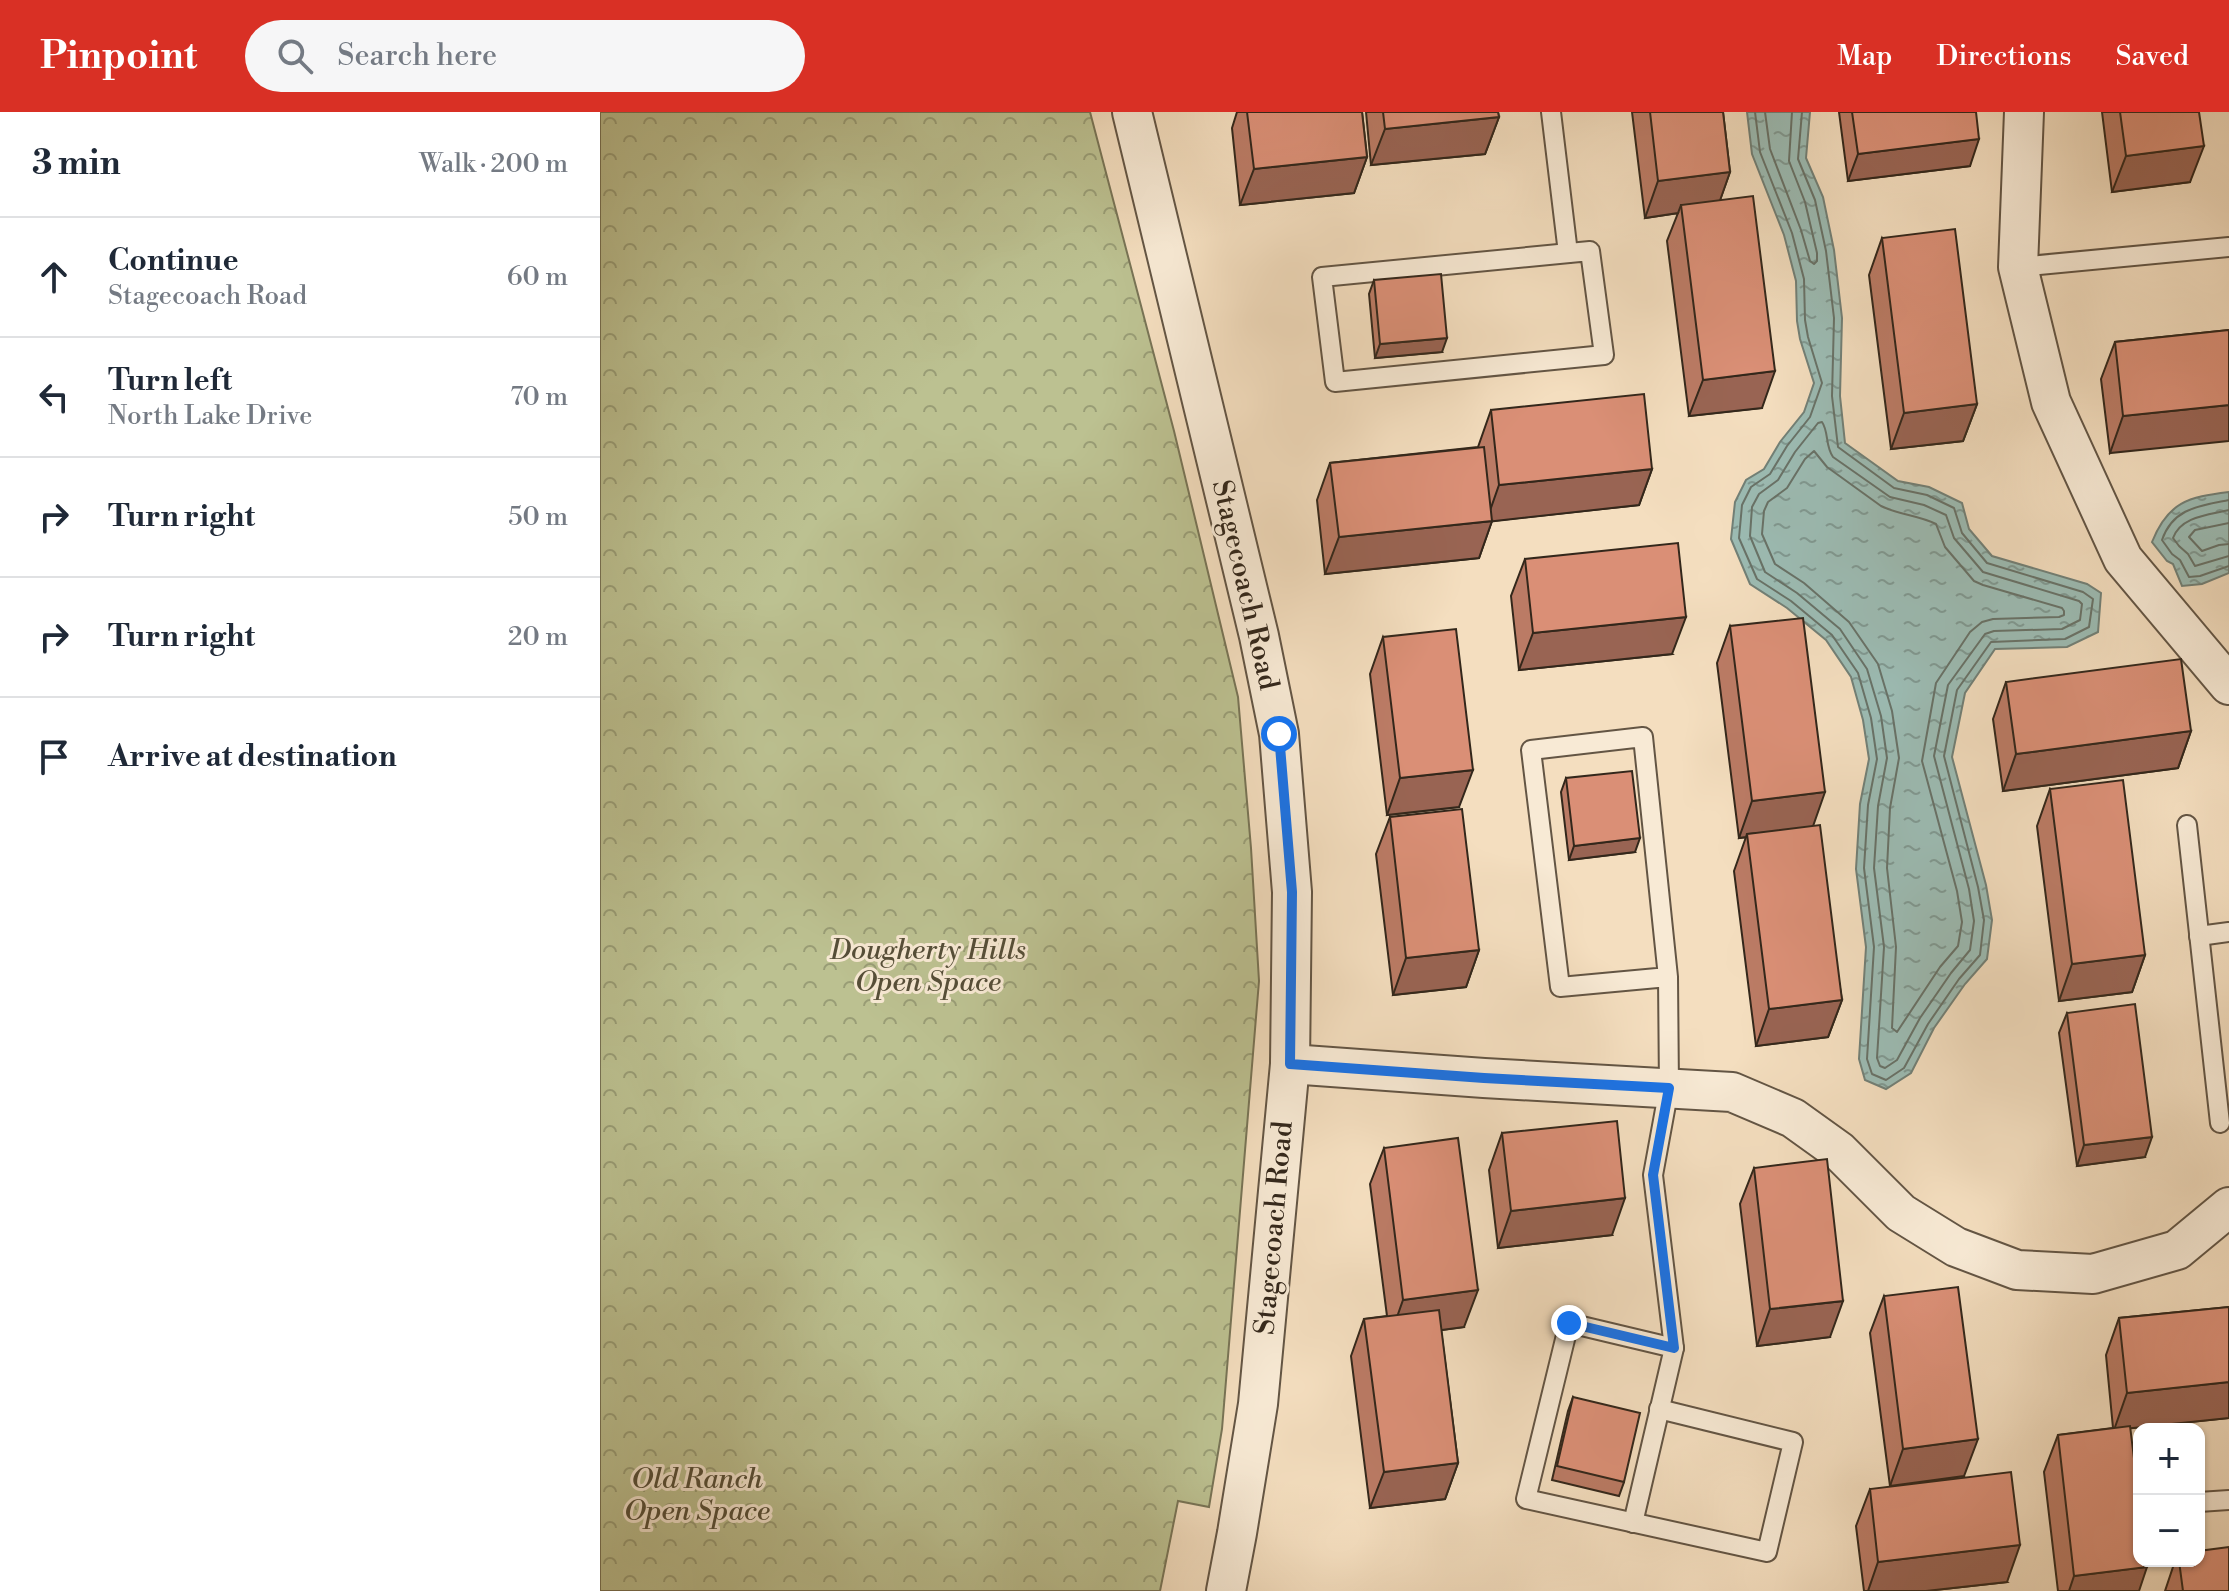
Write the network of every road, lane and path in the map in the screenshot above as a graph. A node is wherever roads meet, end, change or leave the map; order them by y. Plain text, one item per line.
1 (1132, 112) edge
2 (1551, 112) edge
3 (2024, 112) edge
4 (2229, 247) edge
5 (1568, 253) junction
6 (2018, 267) junction
7 (2229, 685) edge
8 (2187, 825) dead end
9 (2229, 932) edge
10 (2199, 936) junction
11 (1668, 977) junction
12 (1290, 1064) junction
13 (1669, 1088) junction
14 (2220, 1123) dead end
15 (2229, 1207) edge
16 (1674, 1348) junction
17 (1659, 1409) junction
18 (2229, 1500) edge
19 (2205, 1502) edge
20 (1633, 1523) junction
21 (1226, 1591) edge

1 - 12 street, Stagecoach Road
2 - 5 lane
3 - 6 street
4 - 6 lane
5 - 5 lane
6 - 7 street
8 - 10 lane
9 - 10 lane
10 - 14 lane
11 - 11 lane
11 - 13 lane
12 - 13 street
12 - 21 street, Stagecoach Road
13 - 15 street
13 - 16 lane
16 - 17 lane
16 - 20 lane
17 - 20 lane
17 - 20 lane
18 - 19 lane

